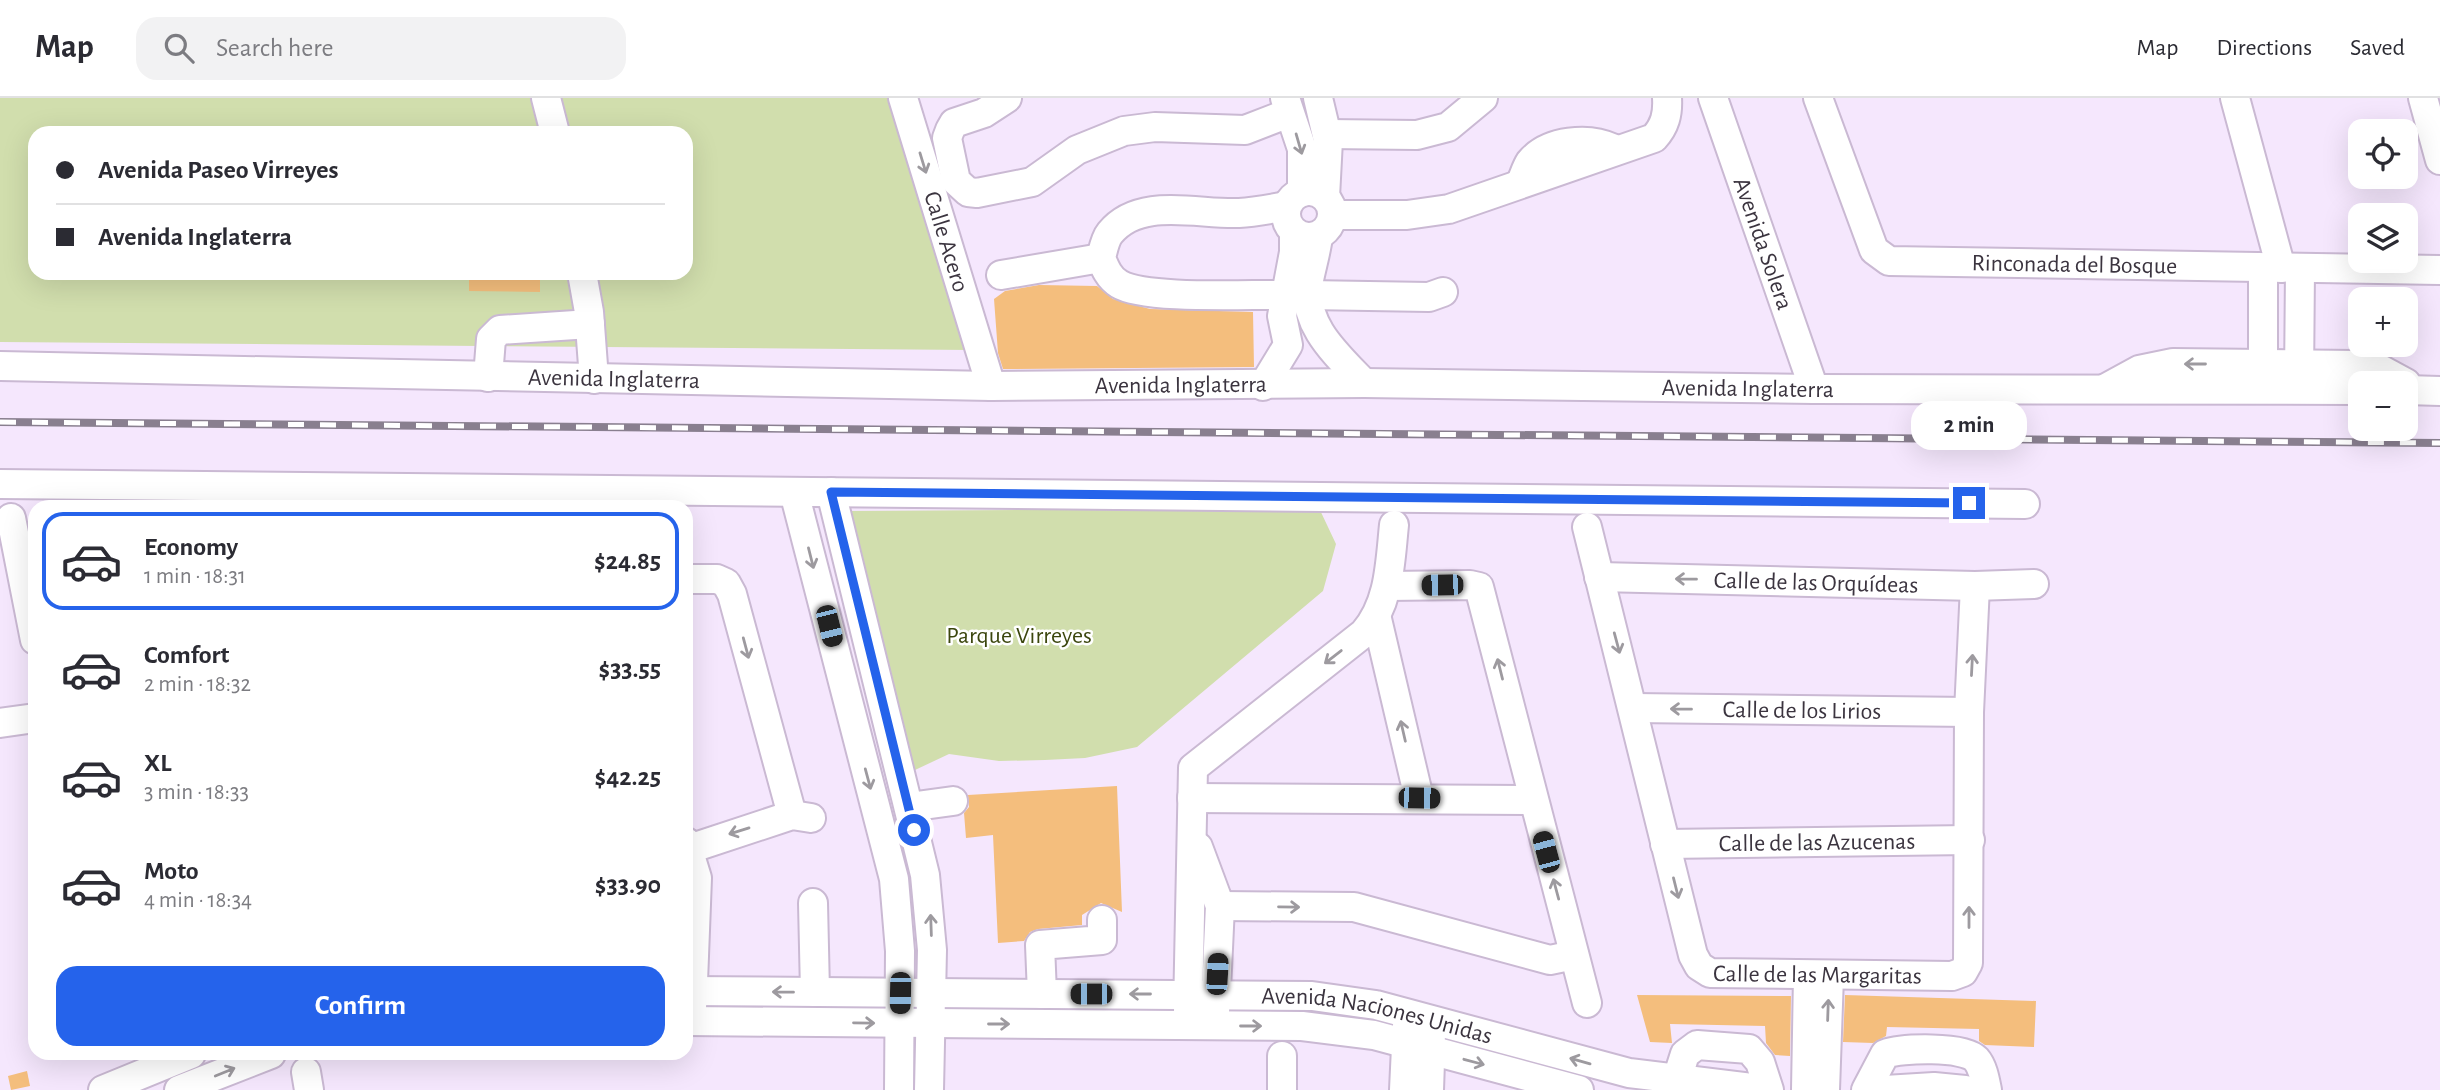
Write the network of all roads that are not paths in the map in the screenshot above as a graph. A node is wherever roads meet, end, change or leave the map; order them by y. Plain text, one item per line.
1 (546, 98) edge
2 (903, 98) edge
3 (1007, 98) edge
4 (1318, 98) edge
5 (1667, 98) edge
6 (1713, 98) edge
7 (1818, 98) edge
8 (2235, 98) edge
9 (2423, 98) edge
10 (1476, 101) edge
11 (1287, 105) edge
12 (553, 126) edge
13 (1327, 134) junction
14 (2440, 160) edge
15 (1310, 213) junction
16 (1101, 258) junction
17 (2281, 268) junction
18 (2440, 270) edge
19 (1000, 275) dead end
20 (583, 280) edge
21 (1443, 292) dead end
22 (1297, 295) junction
23 (590, 324) junction
24 (1326, 341) junction
25 (1288, 345) junction
26 (0, 366) edge
27 (2380, 371) edge
28 (488, 377) junction
29 (2264, 377) junction
30 (2300, 377) junction
31 (594, 379) junction
32 (1364, 383) junction
33 (991, 386) junction
34 (1263, 386) junction
35 (2348, 387) edge
36 (1814, 389) junction
37 (0, 484) edge
38 (794, 492) junction
39 (831, 492) junction
40 (2025, 504) dead end
41 (11, 518) dead end
42 (1394, 525) dead end
43 (1587, 527) dead end
44 (1599, 577) junction
45 (693, 579) edge
46 (2034, 584) dead end
47 (1388, 586) junction
48 (1975, 586) junction
49 (28, 604) edge
50 (1377, 619) junction
51 (1634, 708) junction
52 (1969, 712) junction
53 (28, 719) edge
54 (0, 723) edge
55 (888, 725) junction
56 (856, 733) junction
57 (1192, 798) junction
58 (1419, 798) junction
59 (1532, 800) junction
60 (953, 801) dead end
61 (909, 807) junction
62 (1192, 832) junction
63 (1969, 840) junction
64 (693, 844) edge
65 (1665, 844) junction
66 (693, 866) edge
67 (813, 903) dead end
68 (1220, 906) junction
69 (1102, 920) dead end
70 (693, 934) edge
71 (1574, 955) junction
72 (1819, 976) junction
73 (693, 991) edge
74 (815, 992) junction
75 (900, 993) junction
76 (931, 993) junction
77 (1042, 994) junction
78 (1202, 995) junction
79 (1587, 1003) dead end
80 (1421, 1017) junction
81 (693, 1021) edge
82 (900, 1023) junction
83 (930, 1023) junction
84 (1200, 1026) junction
85 (1417, 1047) junction
86 (1282, 1056) dead end
87 (176, 1060) edge
88 (256, 1060) edge
89 (1677, 1079) junction
90 (1627, 1081) edge
91 (103, 1090) edge
92 (179, 1090) edge
93 (899, 1090) edge
94 (929, 1090) edge
95 (1282, 1090) edge
96 (1404, 1090) edge
97 (1429, 1090) edge
98 (1578, 1090) edge
99 (1769, 1090) edge
100 (1807, 1090) edge
101 (1825, 1090) edge
102 (1866, 1090) edge
103 (1885, 1090) edge
104 (1965, 1090) edge
105 (1987, 1090) edge

1 - 12 street
2 -> 33 street, Calle Acero
3 - 11 street
4 - 13 street
5 - 15 street
6 - 36 street, Avenida Solera
7 - 17 street, Rinconada del Bosque
8 - 17 street
9 - 14 street
10 - 13 street
11 -> 15 street
13 - 15 street
15 - 16 street
15 - 22 street
16 - 19 street
16 - 22 street
17 - 18 street, Rinconada del Bosque
17 - 29 street
17 - 30 street
20 - 23 street
21 - 22 street
22 - 24 street
22 - 25 street
23 - 28 street
23 - 31 street
24 - 25 street
24 - 32 street
25 - 34 street
26 - 28 street, Avenida Inglaterra
27 - 30 street
28 - 31 street, Avenida Inglaterra
29 - 30 street, Avenida Inglaterra
29 - 36 street, Avenida Inglaterra
30 - 35 street, Avenida Inglaterra
31 - 33 street, Avenida Inglaterra
32 - 34 street, Avenida Inglaterra
32 - 36 street, Avenida Inglaterra
33 - 34 street, Avenida Inglaterra
37 - 38 street
38 - 39 street
38 -> 56 street
39 - 40 street
39 - 55 street
41 - 49 street
42 - 47 street
43 - 44 street
48 -> 44 street, Calle de las Orquídeas
44 -> 51 street
45 -> 64 street
46 - 48 street, Calle de las Orquídeas
47 - 50 street
59 -> 47 street
52 -> 48 street
50 -> 57 street
58 -> 50 street
52 -> 51 street, Calle de los Lirios
51 - 65 street
52 - 63 street
53 - 54 street
55 - 56 street
55 - 61 street
56 -> 75 street
57 - 58 street
57 - 62 street
58 - 59 street
71 -> 59 street
60 - 61 street
76 -> 61 street
62 - 68 street
62 - 78 street
63 - 65 street, Calle de las Azucenas
72 -> 63 street, Calle de las Margaritas
65 -> 72 street, Calle de las Margaritas
66 - 70 street
67 - 74 street
68 -> 71 street
68 - 78 street
69 - 77 street
71 - 79 street
72 - 100 street
101 -> 72 street
74 -> 73 street, Avenida Naciones Unidas
74 - 75 street, Avenida Naciones Unidas
75 - 76 street, Avenida Naciones Unidas
75 - 82 street
76 - 77 street, Avenida Naciones Unidas
76 - 83 street
78 -> 77 street, Avenida Naciones Unidas
78 - 80 street, Avenida Naciones Unidas
78 - 84 street
80 - 85 street
90 -> 80 street, Avenida Naciones Unidas
81 -> 82 street, Avenida Naciones Unidas
82 - 83 street, Avenida Naciones Unidas
82 - 93 street
83 -> 84 street, Avenida Naciones Unidas
83 - 94 street
84 -> 85 street, Avenida Naciones Unidas
85 - 96 street
85 - 97 street
85 -> 98 street, Avenida Naciones Unidas
86 - 95 street
87 - 91 street
92 -> 88 street
89 - 90 street, Avenida Naciones Unidas
89 - 99 street, Avenida Naciones Unidas
89 - 99 street
102 - 105 street
103 - 104 street

